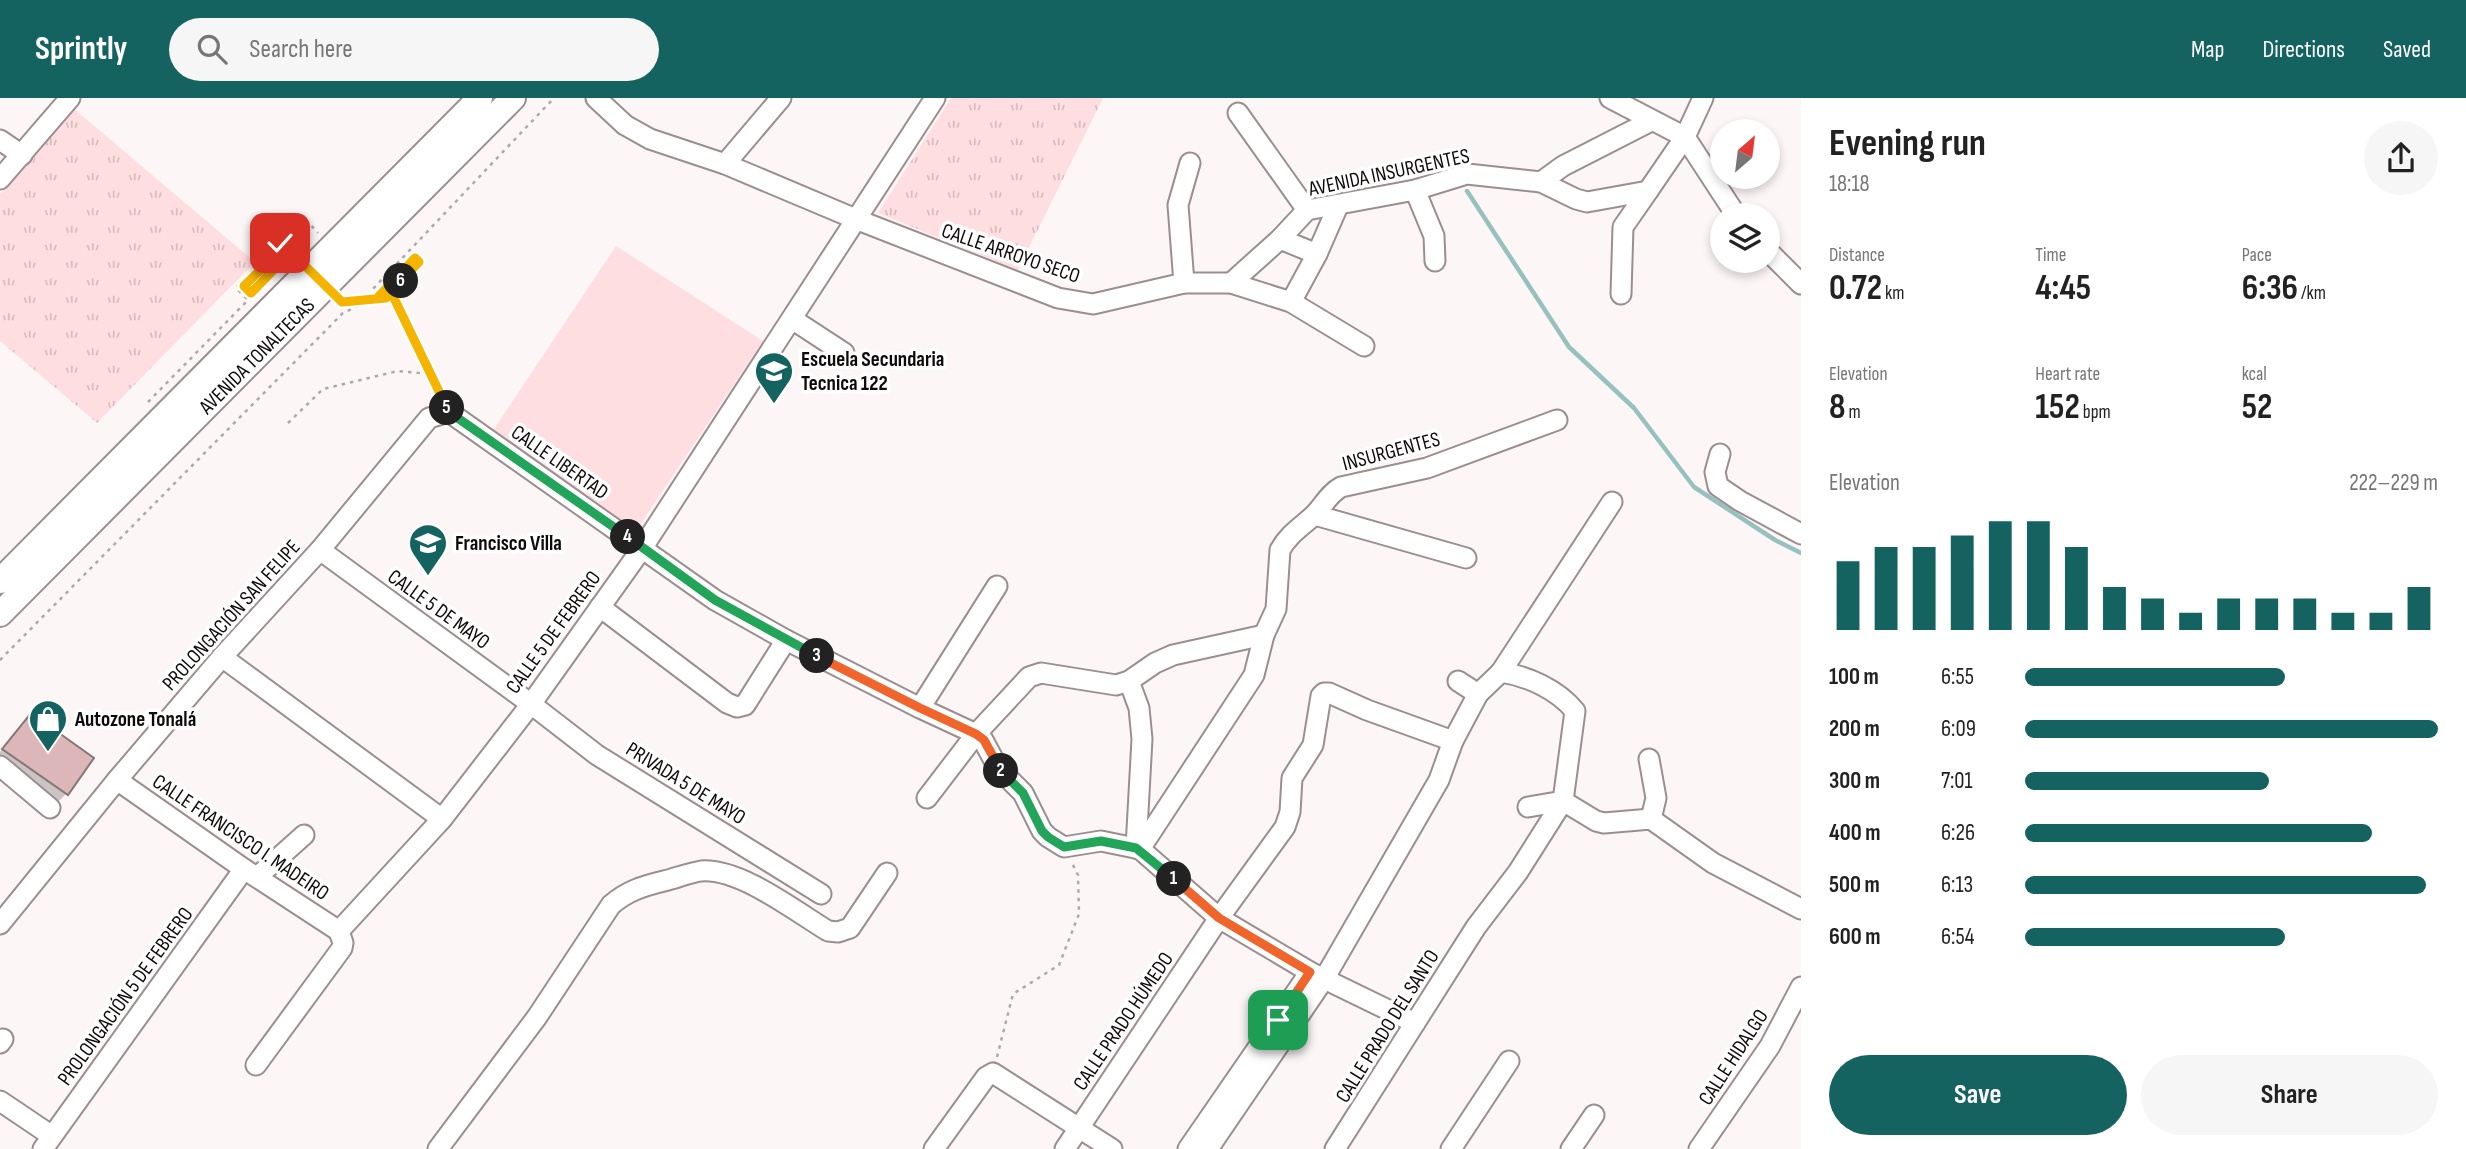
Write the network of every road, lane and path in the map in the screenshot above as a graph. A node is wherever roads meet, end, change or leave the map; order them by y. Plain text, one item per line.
1 (69, 98) edge
2 (480, 98) edge
3 (513, 98) edge
4 (554, 98) edge
5 (596, 98) edge
6 (781, 98) edge
7 (936, 98) edge
8 (1610, 98) edge
9 (1703, 98) edge
10 (1238, 113) dead end
11 (1651, 121) junction
12 (1685, 137) junction
13 (0, 140) edge
14 (22, 155) junction
15 (1190, 163) dead end
16 (725, 164) junction
17 (0, 179) edge
18 (1541, 182) junction
19 (1415, 190) junction
20 (1648, 191) junction
21 (1727, 203) edge
22 (1338, 206) junction
23 (1307, 210) junction
24 (858, 220) junction
25 (308, 222) dead end
26 (1280, 239) junction
27 (284, 247) junction
28 (1317, 254) junction
29 (1435, 261) dead end
30 (1780, 263) edge
31 (1184, 283) junction
32 (1231, 283) junction
33 (1801, 284) edge
34 (1621, 294) dead end
35 (379, 296) junction
36 (1291, 302) junction
37 (792, 319) junction
38 (225, 323) dead end
39 (1364, 346) dead end
40 (844, 353) dead end
41 (429, 374) junction
42 (449, 412) junction
43 (1557, 420) dead end
44 (288, 424) dead end
45 (1720, 454) dead end
46 (1612, 502) dead end
47 (1315, 515) junction
48 (1801, 534) edge
49 (643, 547) junction
50 (320, 550) junction
51 (1466, 558) dead end
52 (0, 581) edge
53 (996, 586) dead end
54 (600, 607) junction
55 (0, 614) edge
56 (1264, 635) junction
57 (786, 640) junction
58 (222, 657) junction
59 (0, 660) edge
60 (1501, 672) junction
61 (1129, 681) junction
62 (1458, 681) dead end
63 (1478, 694) junction
64 (531, 704) junction
65 (920, 708) junction
66 (976, 734) junction
67 (1453, 741) junction
68 (1649, 759) dead end
69 (0, 766) edge
70 (117, 779) junction
71 (927, 798) dead end
72 (1563, 801) junction
73 (1528, 807) dead end
74 (50, 808) dead end
75 (1651, 819) junction
76 (442, 820) junction
77 (304, 835) dead end
78 (1138, 848) junction
79 (250, 873) junction
80 (887, 873) dead end
81 (1078, 875) dead end
82 (821, 894) dead end
83 (1801, 909) edge
84 (1219, 918) junction
85 (0, 924) edge
86 (340, 931) junction
87 (1317, 976) junction
88 (1801, 987) edge
89 (1415, 1023) junction
90 (1509, 1061) dead end
91 (256, 1065) dead end
92 (993, 1073) junction
93 (0, 1101) edge
94 (1594, 1115) dead end
95 (1079, 1128) junction
96 (48, 1143) edge
97 (438, 1149) edge
98 (934, 1149) edge
99 (1065, 1149) edge
100 (1112, 1149) edge
101 (1188, 1149) edge
102 (1208, 1149) edge
103 (1335, 1149) edge
104 (1451, 1149) edge
105 (1571, 1149) edge
106 (1699, 1149) edge

1 - 14 street
2 - 52 main road, AVENIDA TONALTECAS
3 - 55 main road, AVENIDA TONALTECAS
4 - 35 path
5 - 16 street, CALLE ARROYO SECO
6 - 16 street
7 - 24 street, CALLE 5 DE FEBRERO
8 - 11 street
9 - 12 street
10 - 23 street
11 - 12 street
11 - 18 street
12 - 20 street
12 - 21 street
13 - 14 street
14 - 17 street
15 - 31 street
16 - 24 street, CALLE ARROYO SECO
18 - 19 street, AVENIDA INSURGENTES
18 - 20 street, AVENIDA INSURGENTES
19 - 22 street, AVENIDA INSURGENTES
19 - 29 street
20 - 34 street
22 - 23 street, AVENIDA INSURGENTES
22 - 28 street
23 - 26 street, AVENIDA INSURGENTES
24 - 31 street, CALLE ARROYO SECO
24 - 37 street, CALLE 5 DE FEBRERO
25 - 27 path
26 - 28 street
26 - 32 street, AVENIDA INSURGENTES
27 - 35 path, bridge
27 - 38 path
28 - 36 street
30 - 33 street
31 - 32 street, CALLE ARROYO SECO
32 - 36 street, CALLE ARROYO SECO
35 - 41 path
35 - 59 path
36 - 39 street, CALLE ARROYO SECO
37 - 40 street
37 - 49 street, CALLE 5 DE FEBRERO
41 - 42 path
41 - 44 path
42 - 49 street, CALLE LIBERTAD
42 - 50 street, PROLONGACIÓN SAN FELIPE
43 - 47 street, INSURGENTES
45 - 48 street
46 - 60 street
47 - 51 street
47 - 56 street, INSURGENTES
49 - 54 street, CALLE 5 DE FEBRERO
49 - 57 street, CALLE LIBERTAD
50 - 58 street, PROLONGACIÓN SAN FELIPE
50 - 64 street, CALLE 5 DE MAYO
53 - 65 street
54 - 57 street
54 - 64 street, CALLE 5 DE FEBRERO
56 - 61 street
56 - 78 street, INSURGENTES
57 - 65 street, CALLE LIBERTAD
58 - 70 street, PROLONGACIÓN SAN FELIPE
58 - 76 street
60 - 63 street
60 - 72 street
61 - 66 street
61 - 78 street
62 - 63 street
63 - 67 street
64 - 76 street, CALLE 5 DE FEBRERO
64 - 82 street, PRIVADA 5 DE MAYO
65 - 66 street, CALLE LIBERTAD
66 - 71 street
66 - 78 street
67 - 84 street, CALLE PRADO HÚMEDO
67 - 87 street
68 - 75 street
69 - 74 street
70 - 79 street, CALLE FRANCISCO I. MADEIRO
70 - 85 street, PROLONGACIÓN SAN FELIPE
72 - 73 street
72 - 75 street
72 - 89 street, CALLE PRADO DEL SANTO
75 - 83 street
76 - 86 street, CALLE 5 DE FEBRERO
77 - 79 street, PROLONGACIÓN 5 DE FEBRERO
78 - 84 street
79 - 86 street, CALLE FRANCISCO I. MADEIRO
79 - 96 street, PROLONGACIÓN 5 DE FEBRERO
80 - 97 street
81 - 92 path
84 - 87 street
84 - 95 street, CALLE PRADO HÚMEDO
86 - 91 street, CALLE 5 DE FEBRERO
87 - 89 street
87 - 101 street
87 - 102 street
88 - 106 street, CALLE HIDALGO
89 - 103 street, CALLE PRADO DEL SANTO
90 - 104 street
92 - 95 street
92 - 98 street
93 - 96 street
94 - 105 street
95 - 99 street, CALLE PRADO HÚMEDO
95 - 100 street

